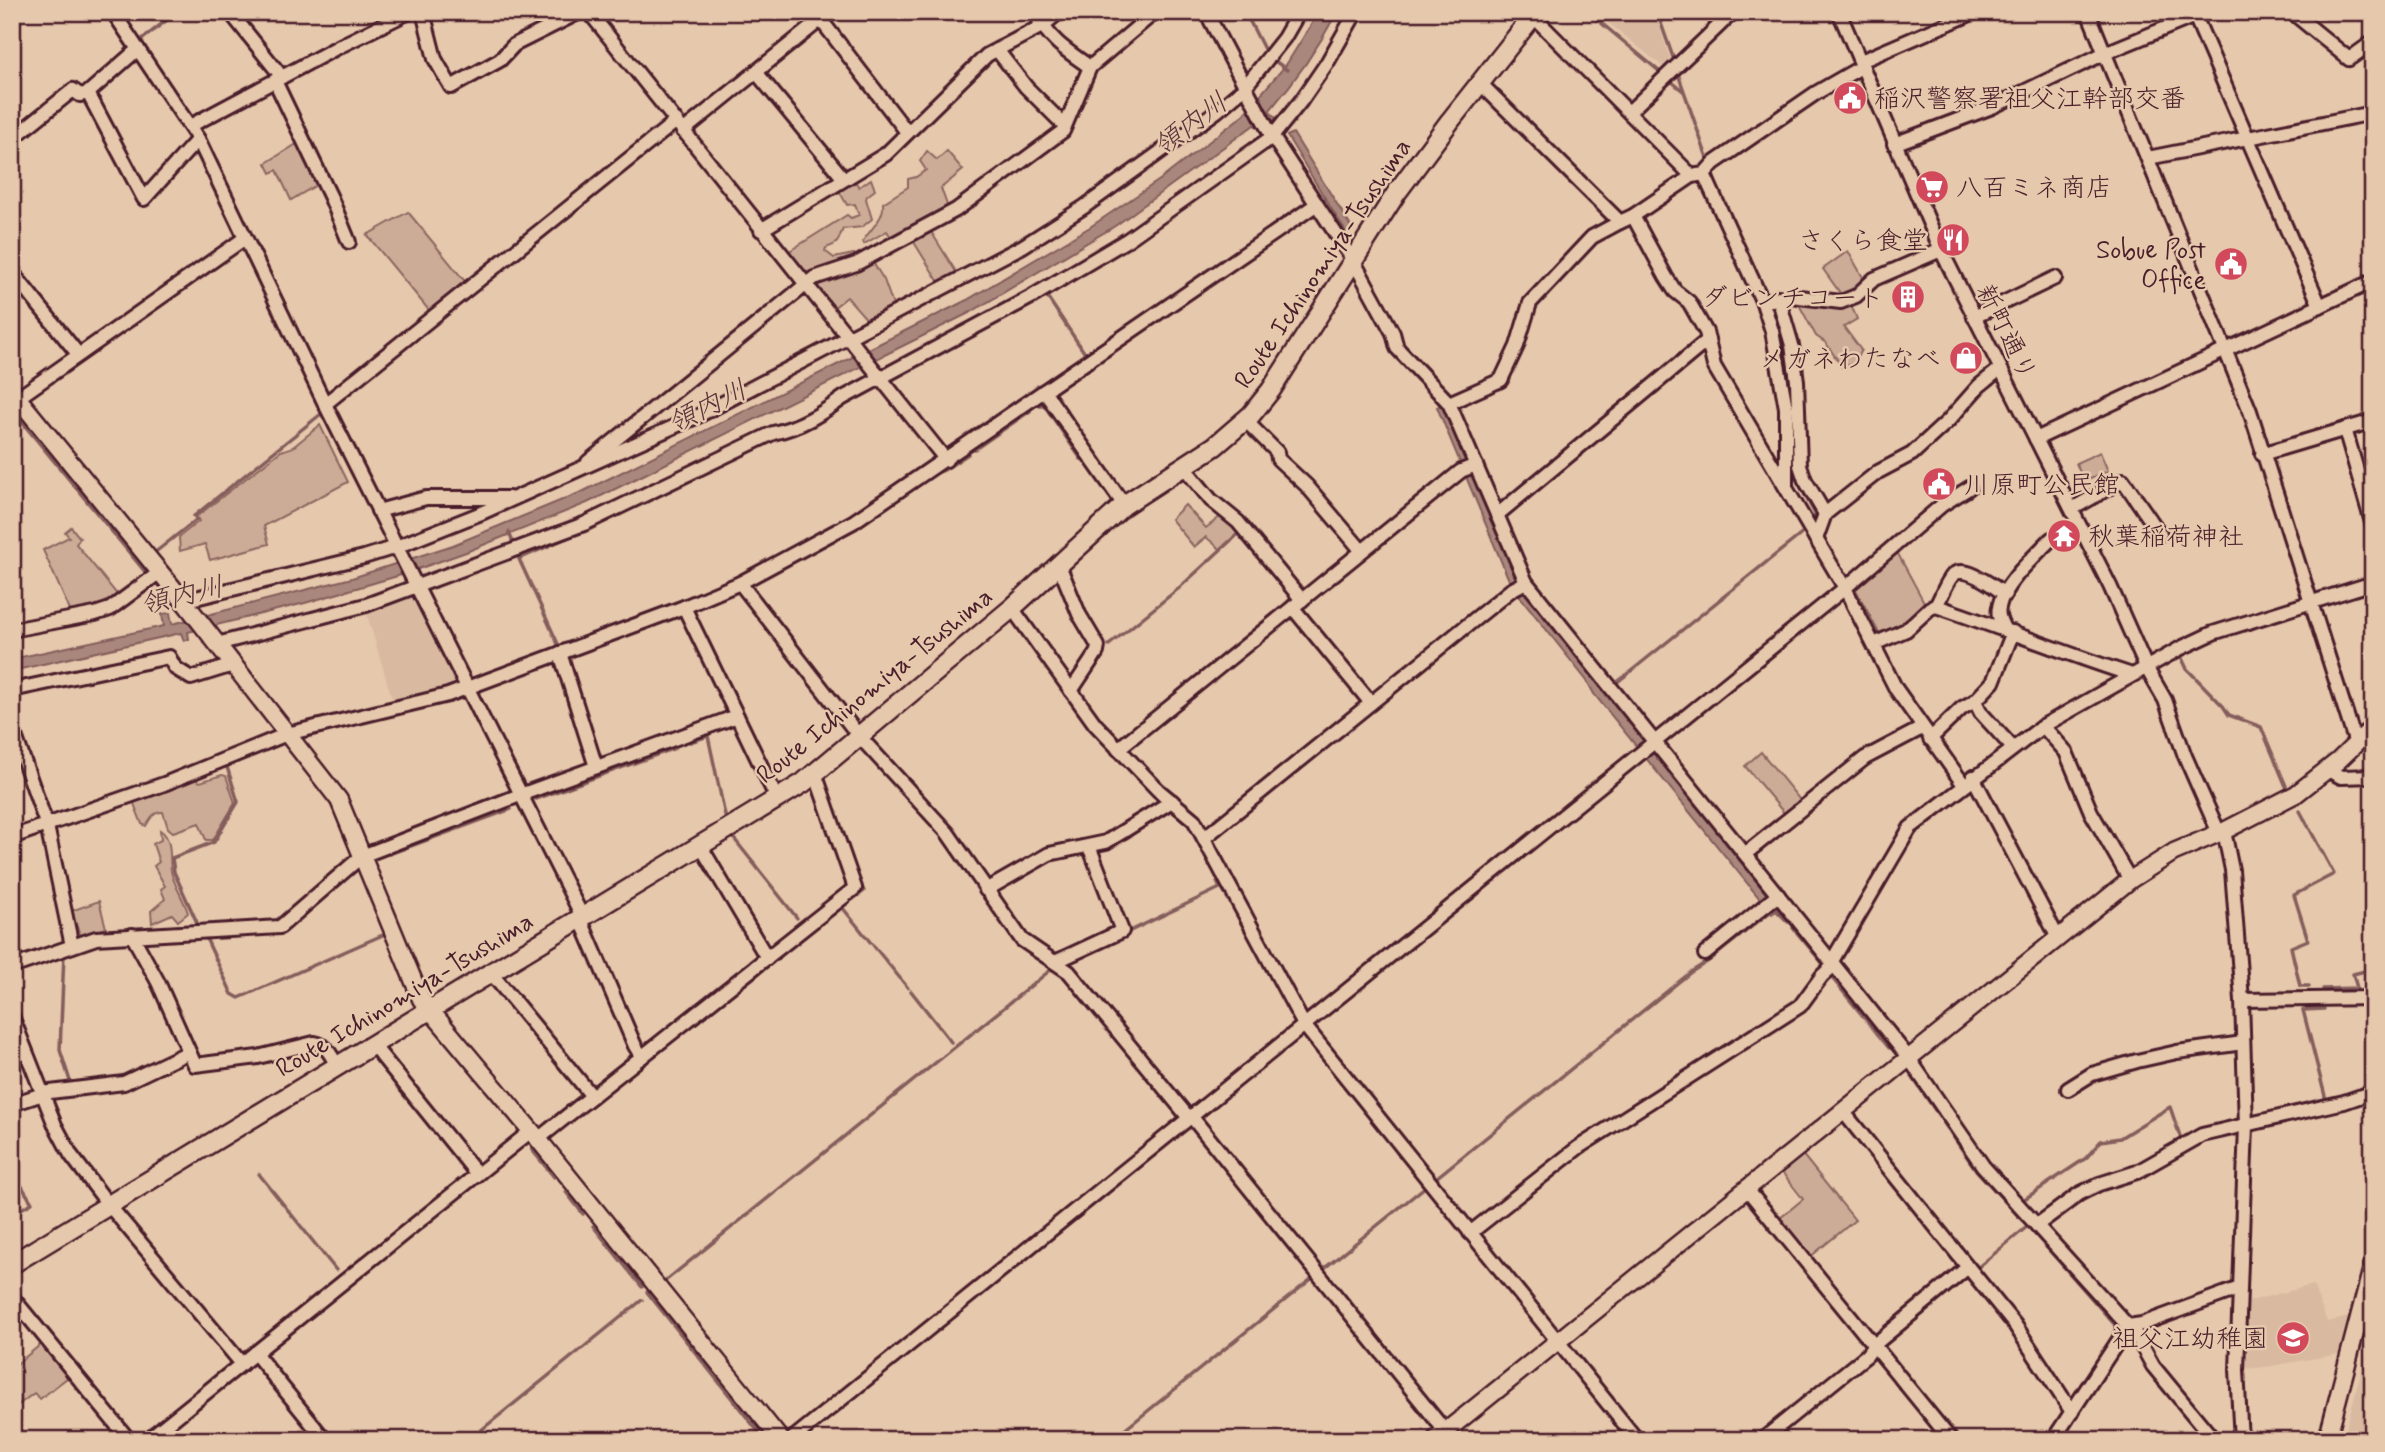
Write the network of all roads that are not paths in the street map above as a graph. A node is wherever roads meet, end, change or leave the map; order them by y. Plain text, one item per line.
1 (113, 12) edge
2 (230, 12) edge
3 (409, 12) edge
4 (423, 12) edge
5 (580, 12) edge
6 (589, 12) edge
7 (1034, 12) edge
8 (1059, 12) edge
9 (1154, 12) edge
10 (1206, 12) edge
11 (1299, 12) edge
12 (1356, 12) edge
13 (1733, 12) edge
14 (1839, 12) edge
15 (1975, 12) edge
16 (2088, 12) edge
17 (2292, 12) edge
18 (1535, 14) edge
19 (2198, 14) edge
20 (825, 16) edge
21 (388, 17) edge
22 (1042, 26) junction
23 (2373, 42) edge
24 (138, 49) junction
25 (997, 50) junction
26 (2105, 52) junction
27 (1862, 63) junction
28 (1090, 67) junction
29 (756, 72) junction
30 (279, 79) junction
31 (1480, 83) junction
32 (1246, 90) junction
33 (88, 93) junction
34 (1629, 112) junction
35 (2373, 113) edge
36 (190, 126) junction
37 (679, 126) junction
38 (1065, 126) junction
39 (907, 132) junction
40 (1271, 135) junction
41 (12, 139) edge
42 (198, 139) junction
43 (2246, 139) junction
44 (1894, 144) junction
45 (2148, 158) junction
46 (1704, 171) junction
47 (844, 179) junction
48 (1317, 204) junction
49 (1633, 216) junction
50 (1620, 222) junction
51 (761, 230) junction
52 (245, 238) junction
53 (349, 242) dead end
54 (1941, 250) junction
55 (1353, 260) junction
56 (12, 272) edge
57 (2055, 278) dead end
58 (2373, 281) edge
59 (805, 285) junction
60 (1769, 301) junction
61 (2320, 306) junction
62 (1974, 317) junction
63 (849, 340) junction
64 (1708, 340) junction
65 (2225, 350) junction
66 (78, 354) junction
67 (2000, 369) junction
68 (879, 377) junction
69 (1044, 391) junction
70 (14, 397) edge
71 (1449, 403) junction
72 (325, 404) junction
73 (1245, 420) junction
74 (2373, 421) edge
75 (2345, 429) junction
76 (2036, 439) junction
77 (2262, 454) junction
78 (946, 460) junction
79 (1183, 466) junction
80 (1470, 467) junction
81 (574, 473) junction
82 (1786, 487) junction
83 (1969, 488) dead end
84 (516, 498) junction
85 (1124, 505) junction
86 (2072, 509) junction
87 (378, 511) junction
88 (1825, 514) junction
89 (1497, 515) junction
90 (2373, 526) edge
91 (2160, 534) dead end
92 (1816, 538) junction
93 (2051, 539) dead end
94 (398, 550) junction
95 (1362, 551) junction
96 (1059, 565) junction
97 (160, 572) junction
98 (414, 583) junction
99 (740, 583) junction
100 (2373, 583) edge
101 (1520, 585) junction
102 (1845, 588) junction
103 (2005, 594) junction
104 (2310, 602) junction
105 (184, 603) junction
106 (1297, 604) junction
107 (1936, 606) junction
108 (684, 607) junction
109 (1012, 608) junction
110 (12, 631) edge
111 (2009, 631) junction
112 (216, 642) junction
113 (1874, 644) junction
114 (560, 653) junction
115 (233, 665) junction
116 (2146, 667) junction
117 (2132, 675) junction
118 (467, 687) junction
119 (12, 690) edge
120 (1071, 691) junction
121 (1975, 701) junction
122 (1371, 703) junction
123 (737, 716) junction
124 (2043, 726) junction
125 (12, 727) edge
126 (2373, 727) edge
127 (1926, 733) junction
128 (287, 734) junction
129 (859, 736) junction
130 (2356, 744) junction
131 (1649, 746) junction
132 (2012, 747) junction
133 (1118, 749) junction
134 (596, 767) junction
135 (2328, 771) junction
136 (816, 773) junction
137 (2373, 776) edge
138 (1969, 781) junction
139 (520, 795) junction
140 (777, 799) junction
141 (1172, 801) junction
142 (47, 826) junction
143 (2222, 832) junction
144 (12, 837) edge
145 (1204, 838) junction
146 (701, 845) junction
147 (1089, 846) junction
148 (1745, 854) junction
149 (362, 856) junction
150 (2130, 880) junction
151 (986, 890) junction
152 (1773, 900) junction
153 (581, 917) junction
154 (132, 935) junction
155 (2057, 936) junction
156 (72, 946) junction
157 (1704, 954) dead end
158 (767, 958) junction
159 (1055, 962) junction
160 (1833, 963) junction
161 (12, 967) edge
162 (491, 973) junction
163 (2373, 998) edge
164 (2242, 1000) junction
165 (431, 1011) junction
166 (12, 1016) edge
167 (1304, 1025) junction
168 (2243, 1043) junction
169 (373, 1045) junction
170 (189, 1052) junction
171 (642, 1057) junction
172 (1908, 1057) junction
173 (337, 1066) junction
174 (2068, 1089) dead end
175 (2373, 1092) edge
176 (42, 1093) junction
177 (592, 1096) junction
178 (12, 1104) edge
179 (1842, 1110) junction
180 (1190, 1117) junction
181 (2246, 1126) junction
182 (534, 1135) junction
183 (477, 1174) junction
184 (1746, 1188) junction
185 (108, 1204) junction
186 (2037, 1225) junction
187 (1470, 1233) junction
188 (12, 1264) edge
189 (2373, 1264) edge
190 (1968, 1267) junction
191 (2240, 1288) junction
192 (12, 1297) edge
193 (2129, 1326) junction
194 (1556, 1341) junction
195 (1874, 1345) junction
196 (255, 1353) junction
197 (242, 1364) junction
198 (2071, 1412) junction
199 (1440, 1436) edge
200 (129, 1440) edge
201 (148, 1440) edge
202 (325, 1440) edge
203 (781, 1440) edge
204 (791, 1440) edge
205 (1637, 1440) edge
206 (1762, 1440) edge
207 (1951, 1440) edge
208 (2053, 1440) edge
209 (2214, 1440) edge
210 (2241, 1440) edge
211 (2327, 1440) edge

1 - 24 street
2 - 30 street
3 - 21 street
4 - 5 street
6 - 37 street
7 - 22 street
8 - 22 street
9 - 28 street
10 - 32 street
11 - 32 street
12 - 40 street
13 - 34 street
14 - 27 street, 新町通り
15 - 27 street
16 - 26 street
17 - 23 street
18 - 31 main road, Route Ichinomiya-Tsushima
18 - 34 street
19 - 26 street
19 - 43 street
20 - 29 street
20 - 39 street
21 - 30 street
22 - 25 street
22 - 28 street
24 - 33 street
24 - 36 street
25 - 38 street
25 - 39 street
26 - 44 street
26 - 45 street
27 - 44 street, 新町通り
27 - 46 street
28 - 38 street
29 - 37 street
29 - 47 street
30 - 36 street
30 - 53 street
31 - 50 street
31 - 55 main road, Route Ichinomiya-Tsushima
32 - 40 street
32 - 63 street
33 - 41 street
33 - 42 street
34 - 46 street
35 - 43 street
36 - 42 street
37 - 51 street
37 - 72 street
38 - 59 street
39 - 47 street
40 - 48 street
40 - 68 street
42 - 52 street
43 - 45 street
43 - 61 street
44 - 54 street, 新町通り
45 - 65 street
46 - 49 street
46 - 60 street
47 - 51 street
48 - 55 street
48 - 69 street
49 - 50 street
49 - 64 street
50 - 71 street
51 - 59 street
52 - 66 street
52 - 72 street
54 - 60 street
54 - 62 street, 新町通り
55 - 71 street
55 - 73 main road, Route Ichinomiya-Tsushima
56 - 66 street
57 - 62 street
58 - 61 street
59 - 63 street
59 - 81 street
60 - 82 street
60 - 88 street
61 - 65 street
62 - 67 street, 新町通り
63 - 68 street
63 - 81 street
64 - 82 street
64 - 89 street
65 - 76 street
65 - 77 street
66 - 70 street
67 - 76 street, 新町通り
67 - 88 street
68 - 78 street
68 - 98 street
69 - 78 street
69 - 85 street
70 - 97 street
71 - 80 street
72 - 87 street
73 - 79 main road, Route Ichinomiya-Tsushima
73 - 95 street
74 - 75 street
75 - 77 street
75 - 90 street
76 - 86 street, 新町通り
77 - 104 street
78 - 99 street
79 - 85 main road, Route Ichinomiya-Tsushima
79 - 106 street
80 - 89 street
80 - 95 street
81 - 84 street
82 - 92 street
83 - 102 street
84 - 87 street
84 - 94 street
85 - 96 main road, Route Ichinomiya-Tsushima
86 - 91 street
86 - 116 street, 新町通り
87 - 94 street
88 - 92 street
89 - 101 street
92 - 102 street
93 - 103 street
94 - 98 street
94 - 105 street
95 - 106 street
96 - 109 main road, Route Ichinomiya-Tsushima
96 - 120 street
97 - 105 street
97 - 110 street
98 - 112 street
98 - 118 street
99 - 108 street
99 - 129 street
100 - 104 street
101 - 122 street
101 - 131 street
102 - 113 street
102 - 131 street
103 - 107 street
103 - 111 street
104 - 116 street
104 - 130 street
105 - 112 street
106 - 122 street
106 - 133 street
107 - 111 street
107 - 113 street
108 - 114 street
108 - 123 street
109 - 120 street
109 - 129 main road, Route Ichinomiya-Tsushima
111 - 117 street
111 - 121 street
112 - 115 street
113 - 127 street
114 - 118 street
114 - 134 street
115 - 119 street
115 - 128 street
116 - 117 street
116 - 143 street, 新町通り
117 - 124 street
118 - 128 street
118 - 139 street
120 - 133 street
121 - 127 street
121 - 132 street
122 - 145 street
123 - 134 street
123 - 140 street
124 - 132 street
124 - 150 street
125 - 142 street
126 - 130 street
127 - 138 street
127 - 148 street
128 - 142 street
128 - 149 street
129 - 136 main road, Route Ichinomiya-Tsushima
129 - 151 street
130 - 135 street
131 - 148 street
131 - 167 street
132 - 138 street
133 - 141 street
134 - 139 street
135 - 137 street
135 - 143 street
136 - 140 main road, Route Ichinomiya-Tsushima
136 - 158 street
138 - 155 street
138 - 160 street
139 - 149 street
139 - 153 street
140 - 146 main road, Route Ichinomiya-Tsushima
141 - 145 street
141 - 147 street
142 - 144 street
142 - 156 street
143 - 150 street
143 - 164 street, 新町通り
145 - 167 street
146 - 153 main road, Route Ichinomiya-Tsushima
146 - 158 street
147 - 151 street
147 - 159 street
148 - 152 street
149 - 154 street
149 - 165 street
150 - 155 street
151 - 159 street
152 - 157 street
152 - 160 street
153 - 162 main road, Route Ichinomiya-Tsushima
153 - 171 street
154 - 156 street
154 - 170 street
155 - 172 street
156 - 161 street
158 - 171 street
159 - 180 street
160 - 172 street
160 - 187 street
162 - 165 main road, Route Ichinomiya-Tsushima
162 - 177 street
163 - 164 street
164 - 168 street, 新町通り
165 - 169 main road, Route Ichinomiya-Tsushima
165 - 182 street
166 - 176 street
167 - 180 street
167 - 187 street
168 - 174 street
168 - 181 street, 新町通り
169 - 173 main road, Route Ichinomiya-Tsushima
169 - 183 street
170 - 173 street
170 - 176 street
171 - 177 street
172 - 179 street
172 - 186 street
173 - 185 main road, Route Ichinomiya-Tsushima
175 - 181 street
176 - 178 street
176 - 185 street
177 - 182 street
179 - 184 street
179 - 190 street
180 - 199 street
180 - 204 street
181 - 186 street
181 - 191 street, 新町通り
182 - 183 street
182 - 203 street
183 - 196 street
184 - 194 street
184 - 195 street
185 - 188 main road, Route Ichinomiya-Tsushima
185 - 197 street
186 - 193 street
187 - 194 street
189 - 211 street
190 - 195 street
190 - 198 street
191 - 193 street
191 - 210 street, 新町通り
192 - 200 street
193 - 198 street
193 - 209 street
194 - 199 street
194 - 205 street
195 - 206 street
195 - 207 street
196 - 197 street
196 - 202 street
197 - 201 street
198 - 208 street

